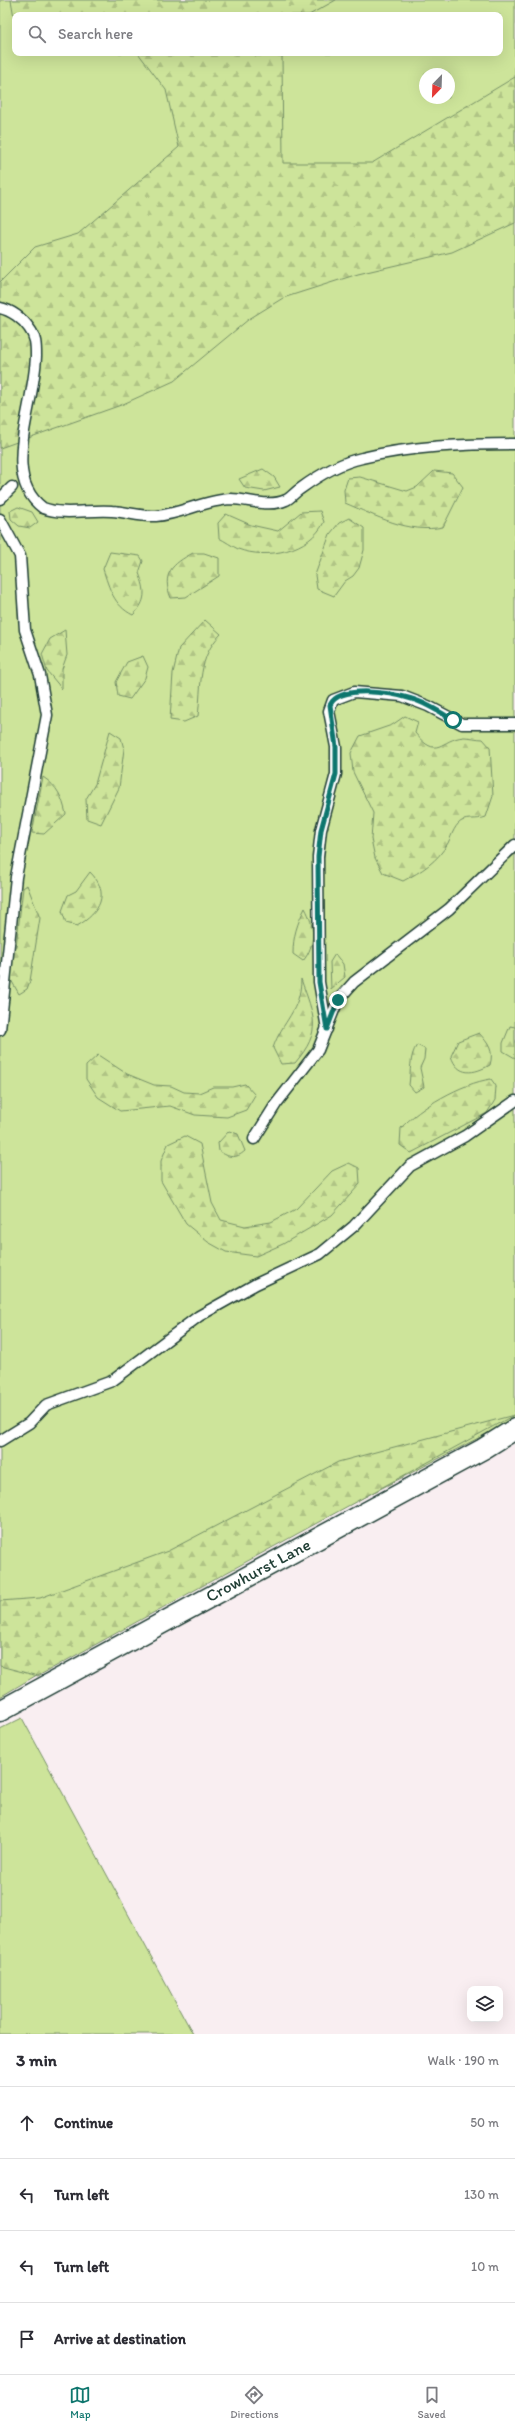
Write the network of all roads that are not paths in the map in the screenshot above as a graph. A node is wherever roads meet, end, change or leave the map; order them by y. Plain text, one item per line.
1 (0, 308) edge
2 (15, 427) dead end
3 (515, 444) edge
4 (6, 474) dead end
5 (12, 488) junction
6 (0, 499) edge
7 (0, 519) edge
8 (515, 724) edge
9 (515, 845) edge
10 (327, 1029) junction
11 (0, 1030) edge
12 (515, 1101) edge
13 (254, 1139) dead end
14 (515, 1429) edge
15 (0, 1441) edge
16 (0, 1710) edge

1 - 2 lane
3 - 5 lane
4 - 5 lane
5 - 6 lane
7 - 11 lane
8 - 10 lane
9 - 10 lane
10 - 13 lane
12 - 15 lane
14 - 16 street, Crowhurst Lane

